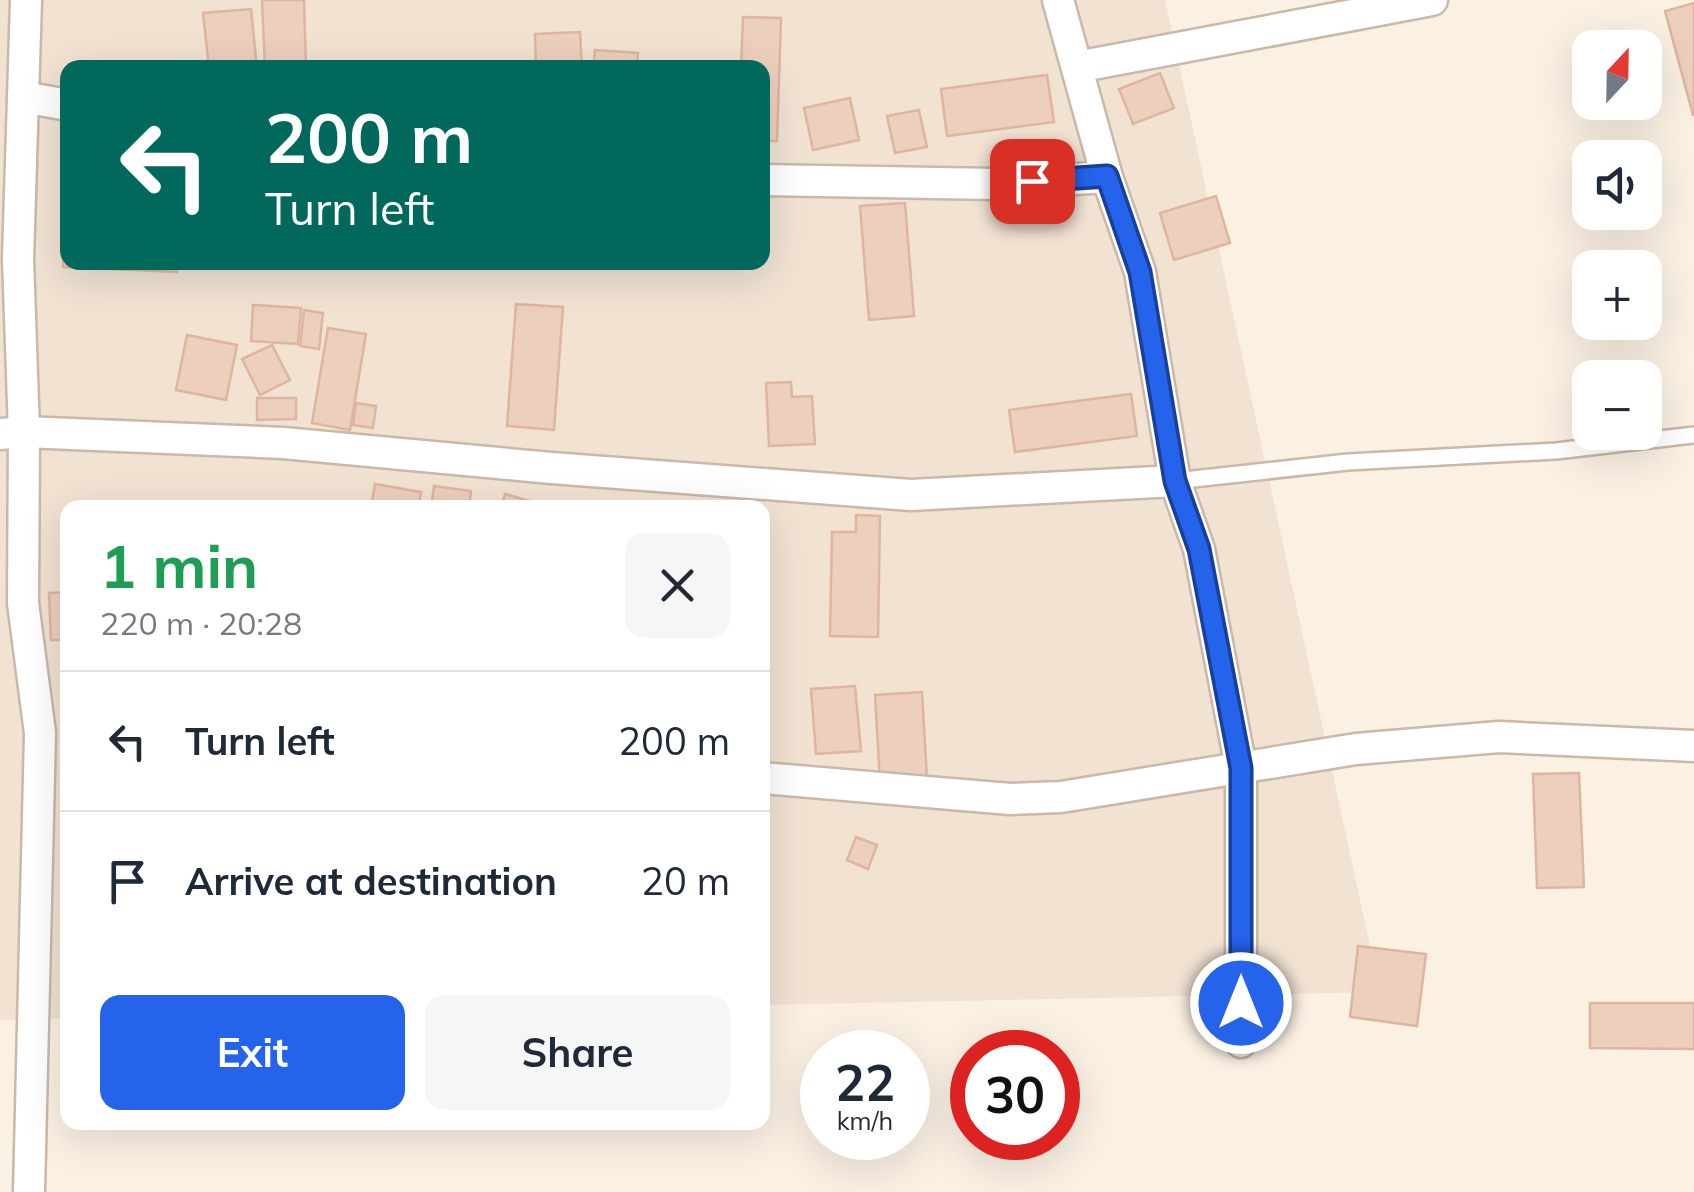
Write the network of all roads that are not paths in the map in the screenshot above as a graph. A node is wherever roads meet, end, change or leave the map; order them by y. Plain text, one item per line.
1 (26, 0) edge
2 (1058, 0) edge
3 (1432, 0) edge
4 (1077, 66) junction
5 (24, 97) junction
6 (60, 104) edge
7 (1107, 176) junction
8 (770, 180) edge
9 (12, 433) edge
10 (1694, 434) edge
11 (1175, 481) junction
12 (54, 734) edge
13 (1694, 746) edge
14 (1241, 768) junction
15 (770, 779) edge
16 (1241, 1042) dead end
17 (29, 1192) edge

1 - 5 street
2 - 4 street
3 - 4 street
4 - 7 street
5 - 6 street
5 - 9 street
7 - 8 street
7 - 11 street
9 - 11 street
9 - 12 street
10 - 11 lane
11 - 14 street
12 - 17 street
13 - 14 street
14 - 15 street
14 - 16 street

